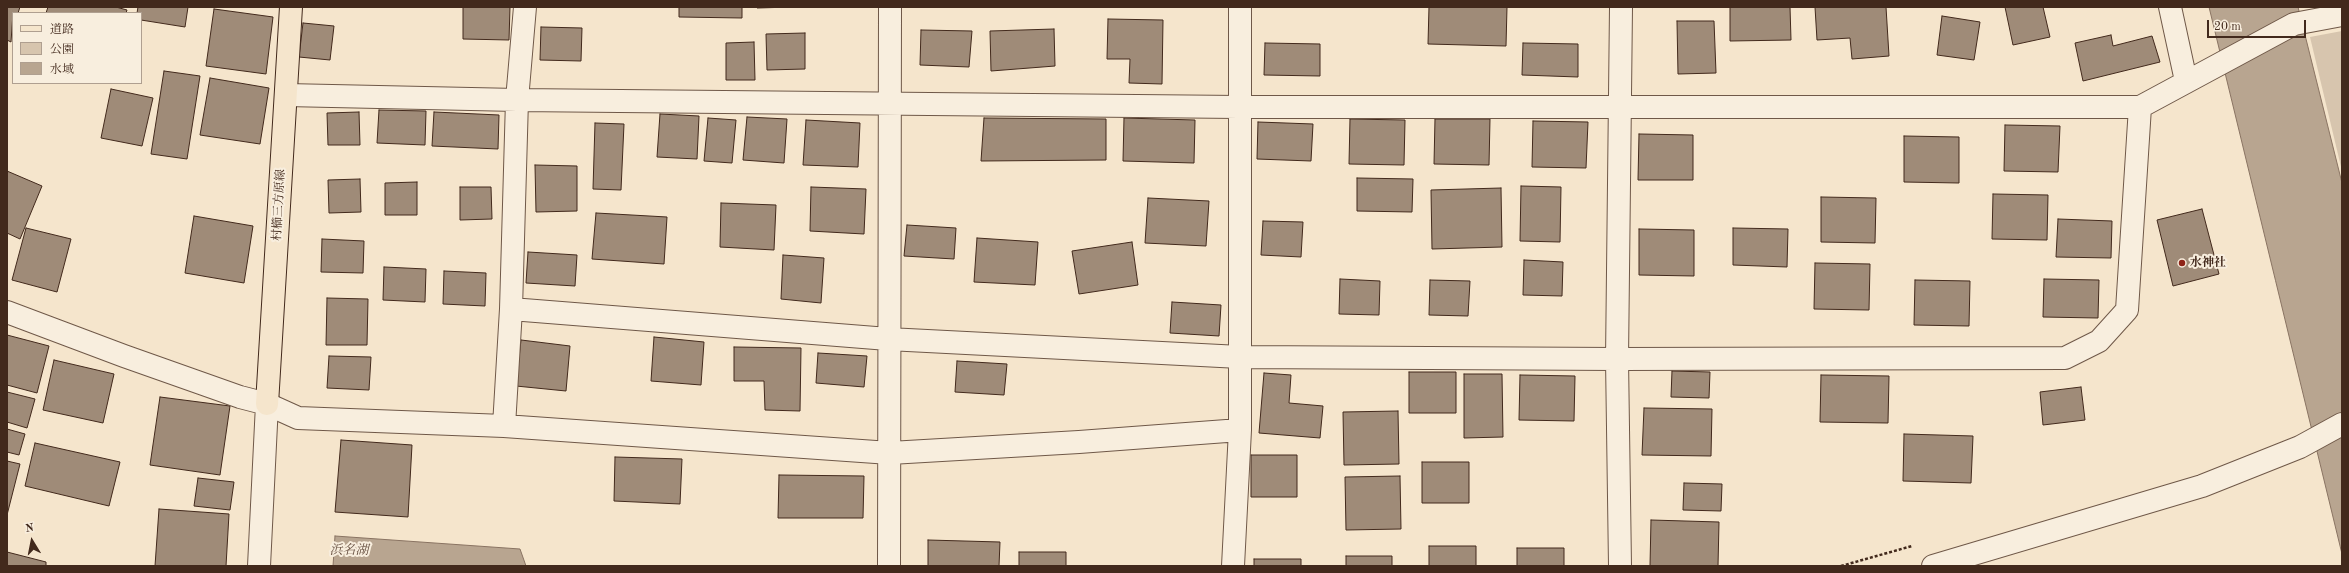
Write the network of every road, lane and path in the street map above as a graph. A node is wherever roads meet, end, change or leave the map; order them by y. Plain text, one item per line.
1 (291, 7) edge
2 (525, 7) edge
3 (890, 7) edge
4 (1240, 7) edge
5 (1621, 7) edge
6 (2170, 7) edge
7 (2342, 15) edge
8 (2186, 81) junction
9 (286, 95) junction
10 (517, 100) junction
11 (890, 104) junction
12 (1620, 106) junction
13 (1239, 107) junction
14 (2140, 107) junction
15 (511, 309) junction
16 (7, 312) edge
17 (888, 339) junction
18 (1240, 356) junction
19 (1617, 359) junction
20 (267, 404) junction
21 (2342, 424) edge
22 (504, 426) junction
23 (1240, 430) junction
24 (890, 453) junction
25 (259, 566) edge
26 (889, 566) edge
27 (1233, 566) edge
28 (1620, 566) edge
29 (1933, 566) edge

1 - 9 main road, 村櫛三方原線
2 - 10 street
3 - 11 street
4 - 13 street
5 - 12 street
6 - 8 street
7 - 8 street
8 - 14 street
9 - 10 street
9 - 20 main road, 村櫛三方原線
10 - 11 street
10 - 15 street
11 - 13 street
11 - 17 street
12 - 13 street
12 - 14 street
12 - 19 street
13 - 18 street
14 - 19 street
15 - 17 street
15 - 22 street
16 - 20 street
17 - 18 street
17 - 24 street
18 - 19 street
18 - 23 street
19 - 28 street
20 - 22 street
20 - 25 street
21 - 29 street
22 - 24 street
23 - 24 street
23 - 27 street
24 - 26 street

